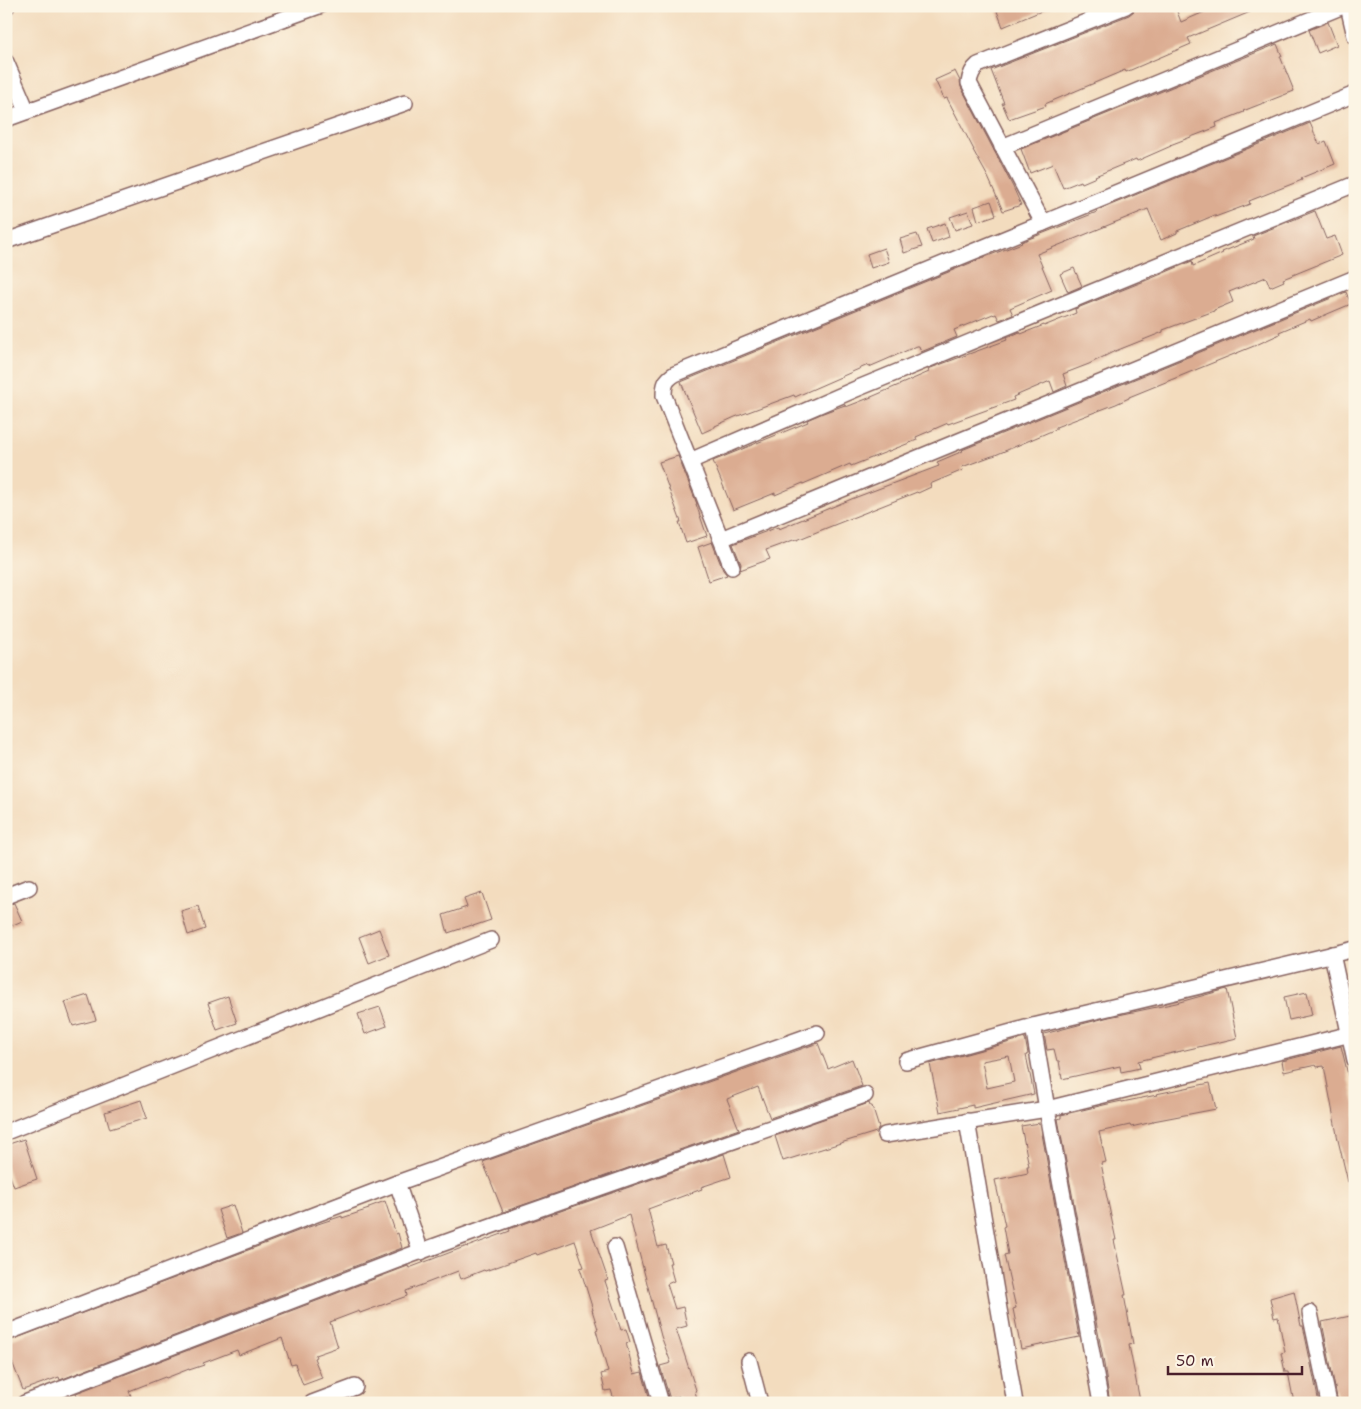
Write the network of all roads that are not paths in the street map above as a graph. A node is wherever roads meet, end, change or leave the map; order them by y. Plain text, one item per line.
1 (319, 6) edge
2 (1126, 6) edge
3 (1344, 6) edge
4 (1348, 6) edge
5 (1355, 36) edge
6 (6, 62) edge
7 (1355, 94) edge
8 (405, 102) dead end
9 (27, 111) junction
10 (6, 119) edge
11 (1002, 147) junction
12 (1355, 184) edge
13 (1043, 223) junction
14 (6, 241) edge
15 (1355, 278) edge
16 (690, 461) junction
17 (721, 539) junction
18 (732, 567) dead end
19 (29, 887) dead end
20 (6, 896) edge
21 (491, 940) dead end
22 (1355, 949) edge
23 (1332, 954) junction
24 (1033, 1026) junction
25 (817, 1033) dead end
26 (1352, 1034) edge
27 (1355, 1060) edge
28 (906, 1061) dead end
29 (865, 1095) dead end
30 (1047, 1109) junction
31 (967, 1121) junction
32 (6, 1132) edge
33 (885, 1135) dead end
34 (396, 1183) junction
35 (615, 1247) dead end
36 (421, 1252) junction
37 (1310, 1313) dead end
38 (6, 1334) edge
39 (749, 1361) dead end
40 (355, 1387) dead end
41 (25, 1403) edge
42 (312, 1403) edge
43 (661, 1403) edge
44 (760, 1403) edge
45 (1015, 1403) edge
46 (1101, 1403) edge
47 (1329, 1403) edge

1 - 9 street
2 - 11 street
3 - 11 street
4 - 5 street
6 - 9 street
7 - 13 street
8 - 14 street
9 - 10 street
11 - 13 street
12 - 16 street
13 - 16 street
15 - 17 street
16 - 17 street
17 - 18 street
19 - 20 street
21 - 32 street
22 - 23 street
23 - 24 street
23 - 26 street
24 - 28 street
24 - 30 street
25 - 34 street
26 - 27 street
26 - 30 street
29 - 36 street
30 - 31 street
30 - 46 street
31 - 33 street
31 - 45 street
34 - 36 street
34 - 38 street
35 - 43 street
36 - 41 street
37 - 47 street
39 - 44 street
40 - 42 street

